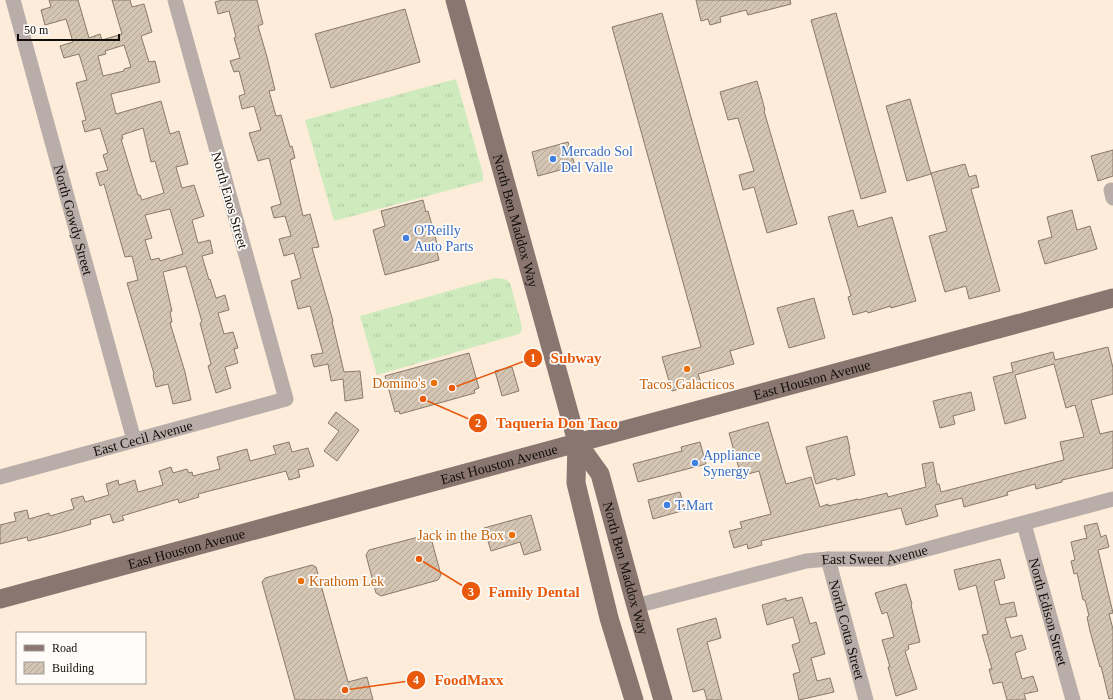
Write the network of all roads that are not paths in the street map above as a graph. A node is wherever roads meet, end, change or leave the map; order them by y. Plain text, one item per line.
1 (13, 0) edge
2 (175, 0) edge
3 (455, 0) edge
4 (1113, 298) edge
5 (286, 400) joint
6 (134, 440) junction
7 (577, 442) junction
8 (0, 477) edge
9 (1113, 499) edge
10 (1024, 524) junction
11 (828, 559) junction
12 (0, 599) edge
13 (636, 606) junction
14 (634, 700) edge
15 (663, 700) edge
16 (866, 700) edge
17 (1073, 700) edge

1 - 6 street, North Gowdy Street
2 - 5 street, North Enos Street
3 - 7 main road, North Ben Maddox Way
4 - 7 main road, East Houston Avenue
5 - 6 street, East Cecil Avenue
6 - 8 street, East Cecil Avenue
7 - 12 main road, East Houston Avenue
7 - 13 main road, North Ben Maddox Way
7 - 14 main road, North Ben Maddox Way
9 - 10 street, East Sweet Avenue
10 - 11 street, East Sweet Avenue
10 - 17 street, North Edison Street
11 - 13 street, East Sweet Avenue
11 - 16 street, North Cotta Street
13 - 15 main road, North Ben Maddox Way

